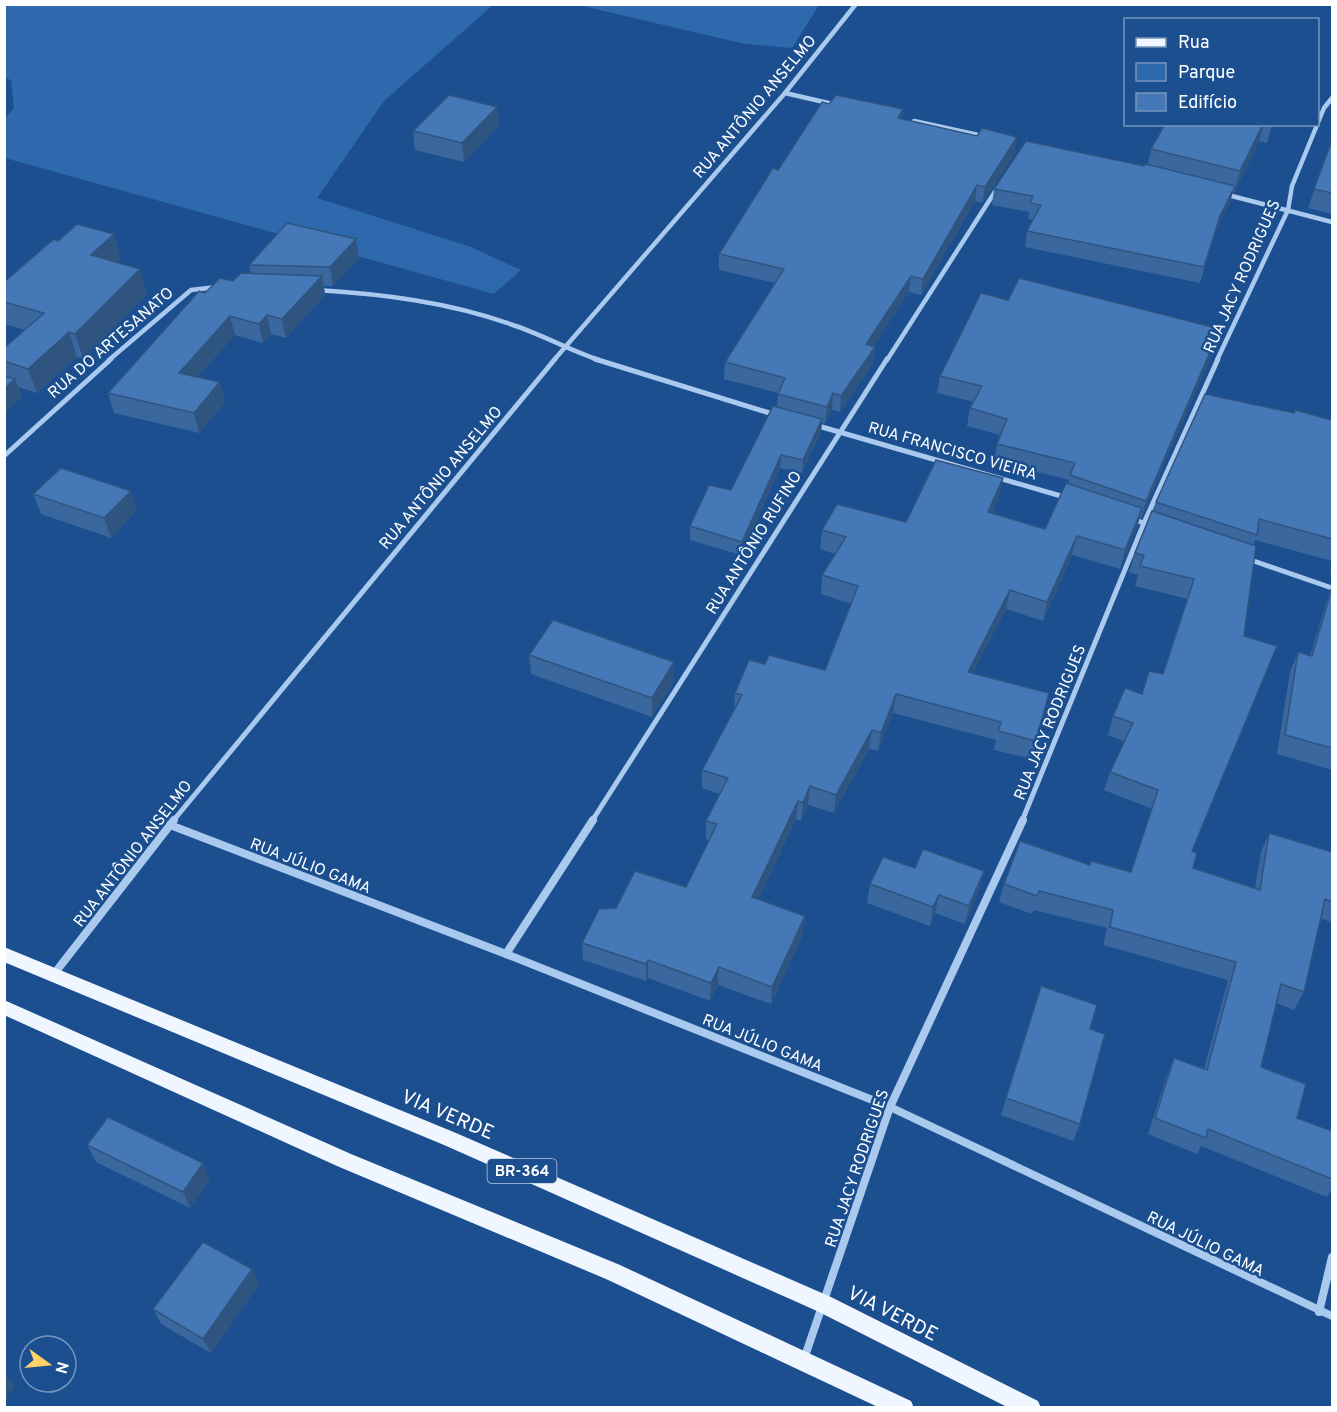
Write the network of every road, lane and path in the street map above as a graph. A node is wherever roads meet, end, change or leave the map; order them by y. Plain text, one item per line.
1 (856, 4) edge
2 (784, 93) junction
3 (1332, 98) edge
4 (842, 106) edge
5 (910, 120) edge
6 (1319, 120) edge
7 (1317, 126) edge
8 (990, 138) edge
9 (999, 185) edge
10 (1219, 193) edge
11 (1288, 210) junction
12 (1332, 222) edge
13 (219, 287) edge
14 (309, 289) edge
15 (564, 348) junction
16 (783, 416) edge
17 (806, 423) edge
18 (839, 432) junction
19 (4, 456) edge
20 (1077, 501) edge
21 (1122, 516) edge
22 (1144, 523) junction
23 (1156, 527) edge
24 (1244, 558) edge
25 (1332, 588) edge
26 (170, 825) junction
27 (4, 954) edge
28 (506, 954) junction
29 (54, 974) junction
30 (4, 1007) edge
31 (890, 1107) junction
32 (1332, 1257) edge
33 (824, 1304) junction
34 (1319, 1312) junction
35 (1332, 1317) edge
36 (803, 1362) junction
37 (904, 1407) edge
38 (1031, 1407) edge

1 - 2 street, RUA ANTÔNIO ANSELMO
2 - 4 street
2 - 15 street, RUA ANTÔNIO ANSELMO
3 - 6 street, RUA JACY RODRIGUES
5 - 8 street
7 - 11 street, RUA JACY RODRIGUES
9 - 18 street, RUA ANTÔNIO RUFINO
10 - 11 street
11 - 12 street
11 - 22 street, RUA JACY RODRIGUES
13 - 19 street, RUA DO ARTESANATO
14 - 15 street
15 - 16 street
15 - 26 street, RUA ANTÔNIO ANSELMO
17 - 18 street, RUA FRANCISCO VIEIRA
18 - 20 street, RUA FRANCISCO VIEIRA
18 - 28 street, RUA ANTÔNIO RUFINO
21 - 22 street
22 - 23 street
22 - 31 street, RUA JACY RODRIGUES
24 - 25 street
26 - 28 street, RUA JÚLIO GAMA
26 - 29 street, RUA ANTÔNIO ANSELMO
27 - 29 main road, VIA VERDE / BR-364
28 - 31 street, RUA JÚLIO GAMA
29 - 33 main road, VIA VERDE / BR-364
30 - 36 main road
31 - 33 street, RUA JACY RODRIGUES
31 - 34 street, RUA JÚLIO GAMA
32 - 34 street
33 - 36 street, RUA JACY RODRIGUES
33 - 38 main road, VIA VERDE / BR-364
34 - 35 street, RUA JÚLIO GAMA
36 - 37 main road

